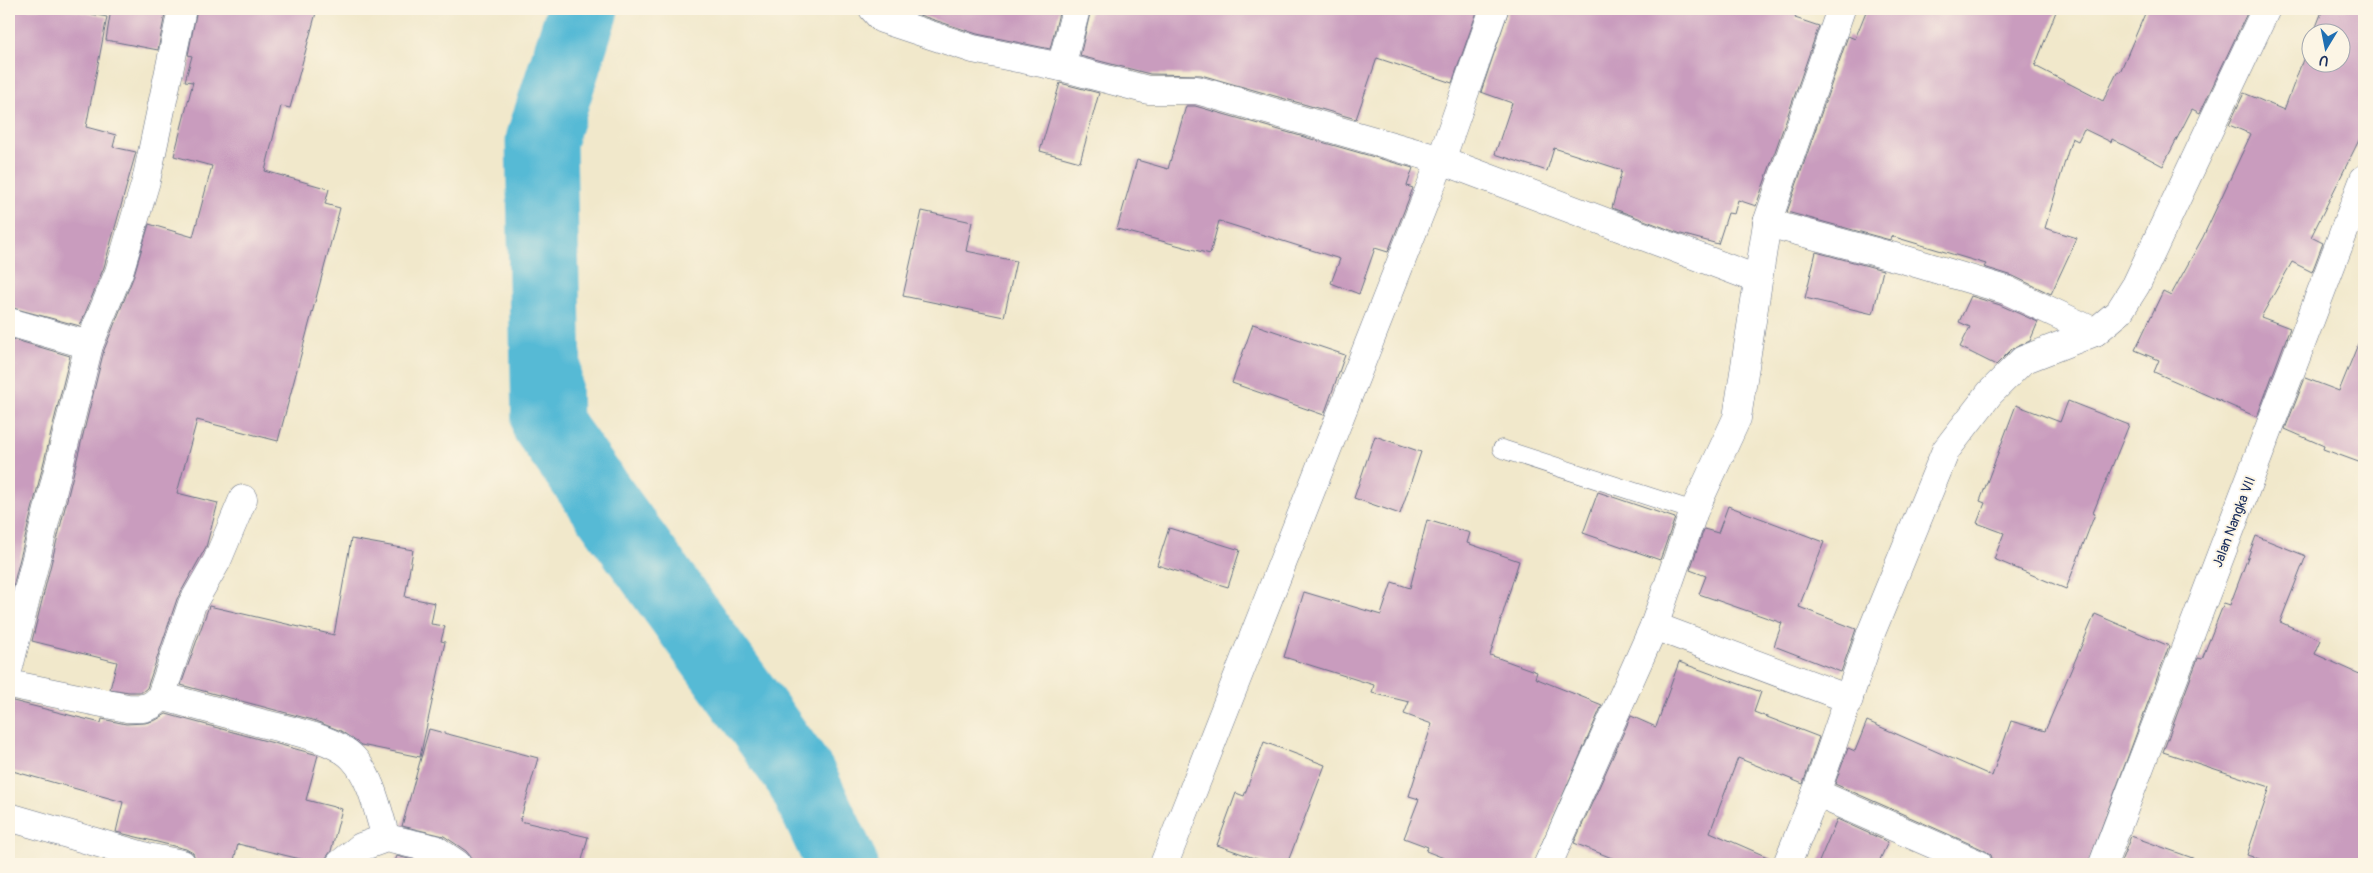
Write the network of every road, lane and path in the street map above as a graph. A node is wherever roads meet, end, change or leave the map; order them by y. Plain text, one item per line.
1 (182, 9) edge
2 (873, 9) edge
3 (1076, 9) edge
4 (1494, 9) edge
5 (1841, 9) edge
6 (2266, 9) edge
7 (1061, 67) junction
8 (1441, 160) junction
9 (2364, 180) edge
10 (1767, 223) junction
11 (1757, 279) junction
12 (9, 322) edge
13 (2094, 332) junction
14 (88, 344) junction
15 (1502, 449) dead end
16 (243, 499) dead end
17 (1694, 511) junction
18 (1654, 626) junction
19 (9, 667) edge
20 (9, 684) edge
21 (161, 696) junction
22 (1849, 699) junction
23 (1816, 793) junction
24 (9, 817) edge
25 (386, 838) junction
26 (182, 864) edge
27 (340, 864) edge
28 (457, 864) edge
29 (1164, 864) edge
30 (1548, 864) edge
31 (1787, 864) edge
32 (1978, 864) edge
33 (2103, 864) edge

1 - 14 street
2 - 7 street
3 - 7 street
4 - 8 street
5 - 10 street
6 - 13 street
7 - 8 street
8 - 11 street
8 - 29 street
9 - 33 street, Jalan Nangka VII
10 - 11 street
10 - 13 street
11 - 17 street
12 - 14 street
13 - 22 street
14 - 19 street
15 - 17 lane
16 - 21 street
17 - 18 street
18 - 22 street
18 - 30 street
20 - 21 street
21 - 25 street
22 - 23 street
23 - 31 street
23 - 32 street
24 - 26 street
25 - 27 street
25 - 28 street

